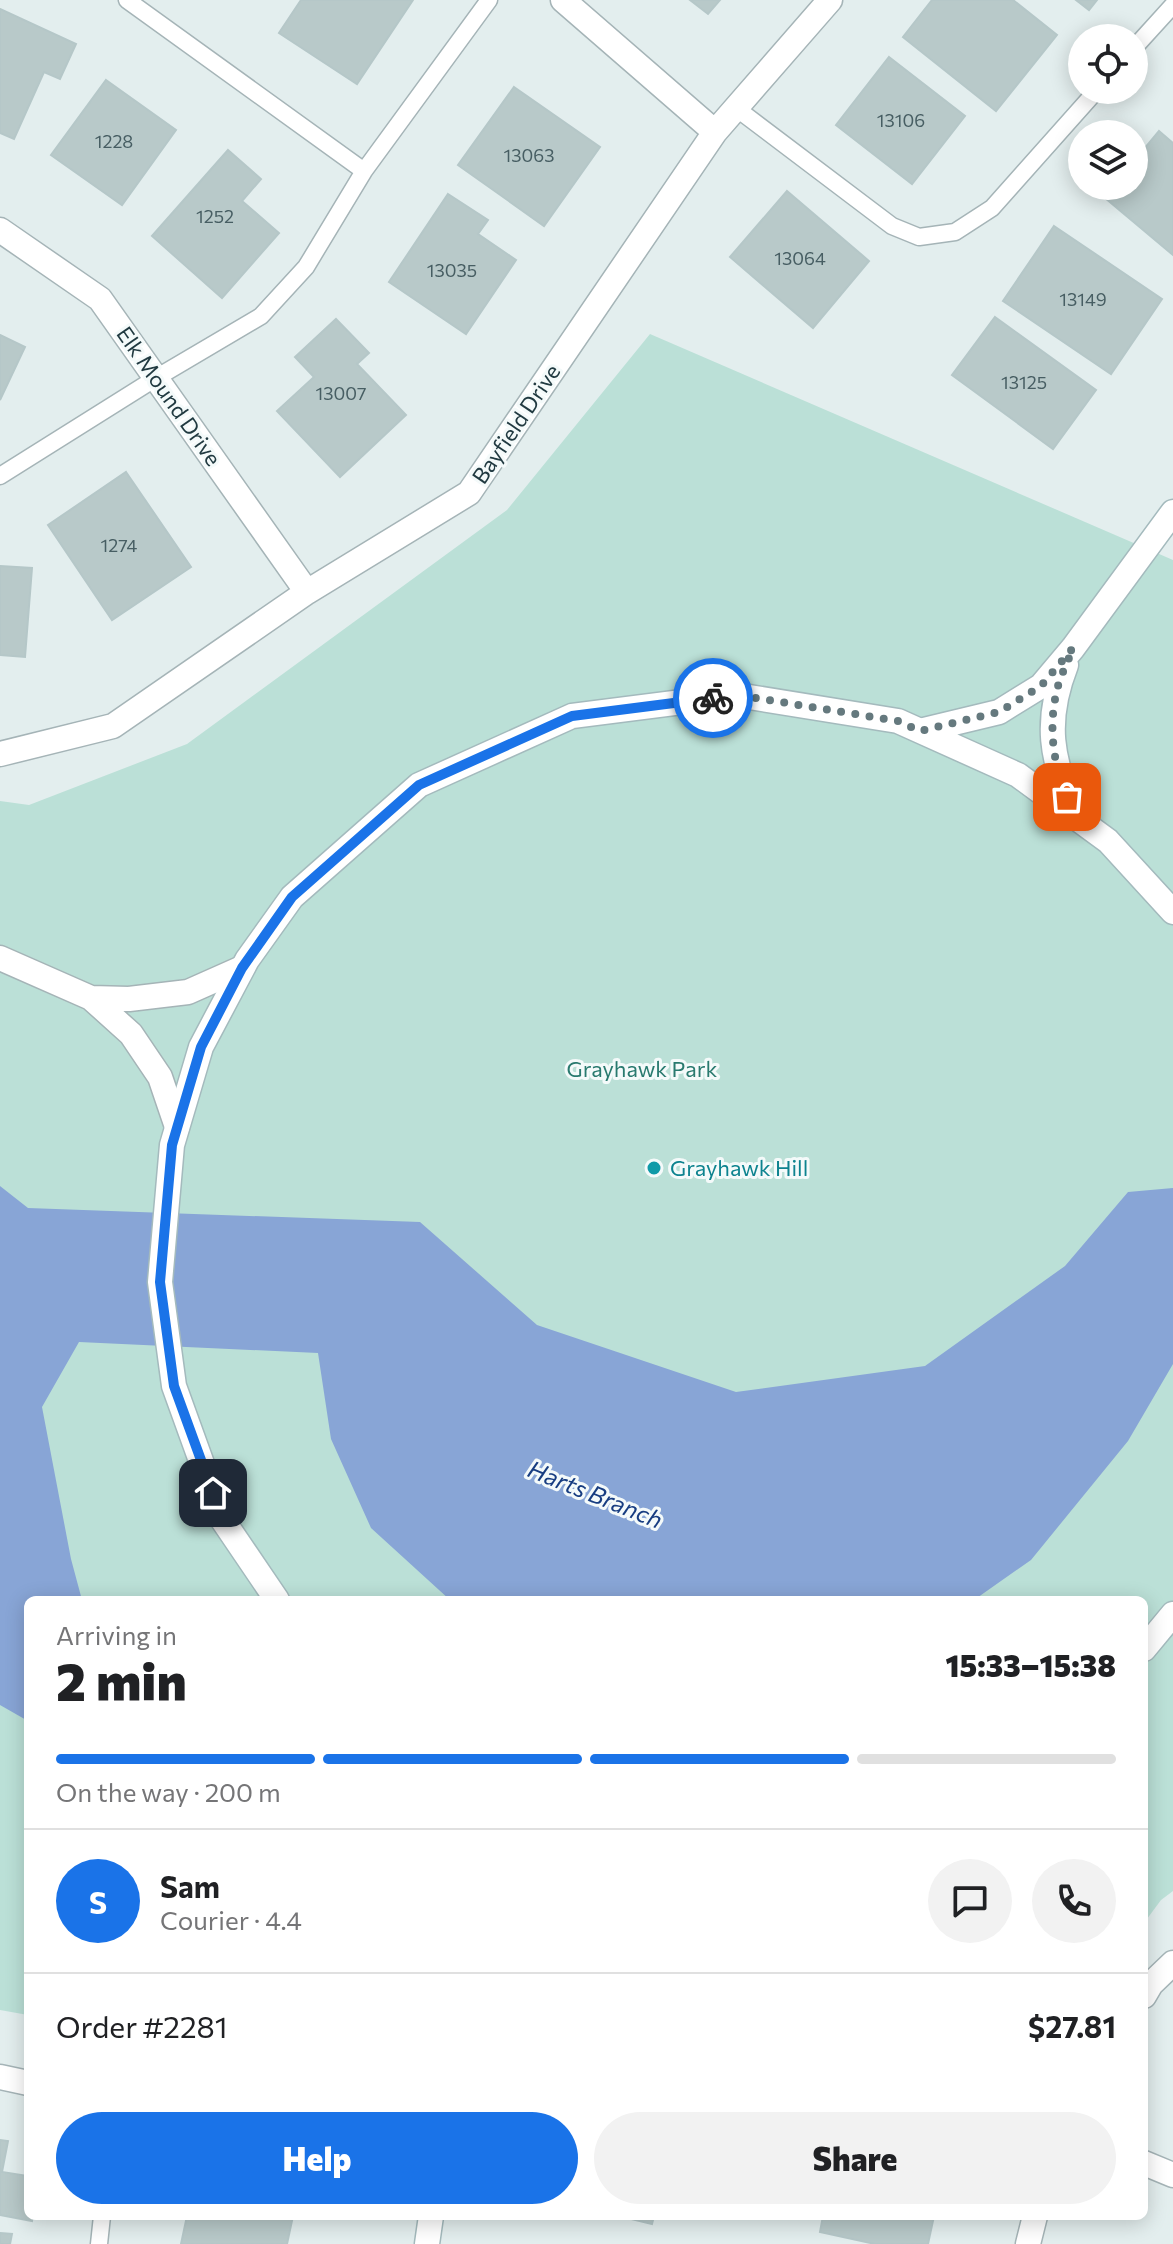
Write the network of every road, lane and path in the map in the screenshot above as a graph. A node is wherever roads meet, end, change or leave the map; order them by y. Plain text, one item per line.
1 (127, 0) edge
2 (489, 0) edge
3 (563, 0) edge
4 (830, 0) edge
5 (1173, 5) edge
6 (1148, 33) edge
7 (1085, 104) edge
8 (736, 108) junction
9 (715, 132) junction
10 (364, 171) junction
11 (0, 230) edge
12 (156, 378) junction
13 (0, 476) edge
14 (1173, 512) edge
15 (307, 592) junction
16 (1073, 648) junction
17 (920, 731) junction
18 (0, 754) edge
19 (1076, 818) junction
20 (1173, 912) edge
21 (0, 958) edge
22 (242, 968) junction
23 (91, 998) junction
24 (174, 1136) junction
25 (274, 1596) edge
26 (1173, 1614) edge
27 (1148, 1644) edge
28 (1173, 1963) edge
29 (1148, 1989) edge
30 (0, 2077) edge
31 (24, 2082) edge
32 (1148, 2165) edge
33 (1173, 2175) edge
34 (102, 2220) edge
35 (430, 2220) edge
36 (1034, 2220) edge
37 (99, 2244) edge
38 (427, 2244) edge
39 (1028, 2244) edge

1 - 10 lane
2 - 10 lane
3 - 9 street
4 - 8 street, Bayfield Drive
5 - 6 lane
7 - 8 lane
8 - 9 street, Bayfield Drive
9 - 15 street, Bayfield Drive
10 - 12 lane
11 - 12 street, Elk Mound Drive
12 - 13 lane
12 - 15 street, Elk Mound Drive
14 - 16 street
15 - 18 street, Bayfield Drive
16 - 17 street
16 - 19 street
17 - 19 street
17 - 22 street
19 - 20 street
21 - 23 street
22 - 23 street
22 - 24 street
23 - 24 street
24 - 25 street
26 - 27 street
28 - 29 street
30 - 31 street
32 - 33 street
34 - 37 lane
35 - 38 street
36 - 39 street

